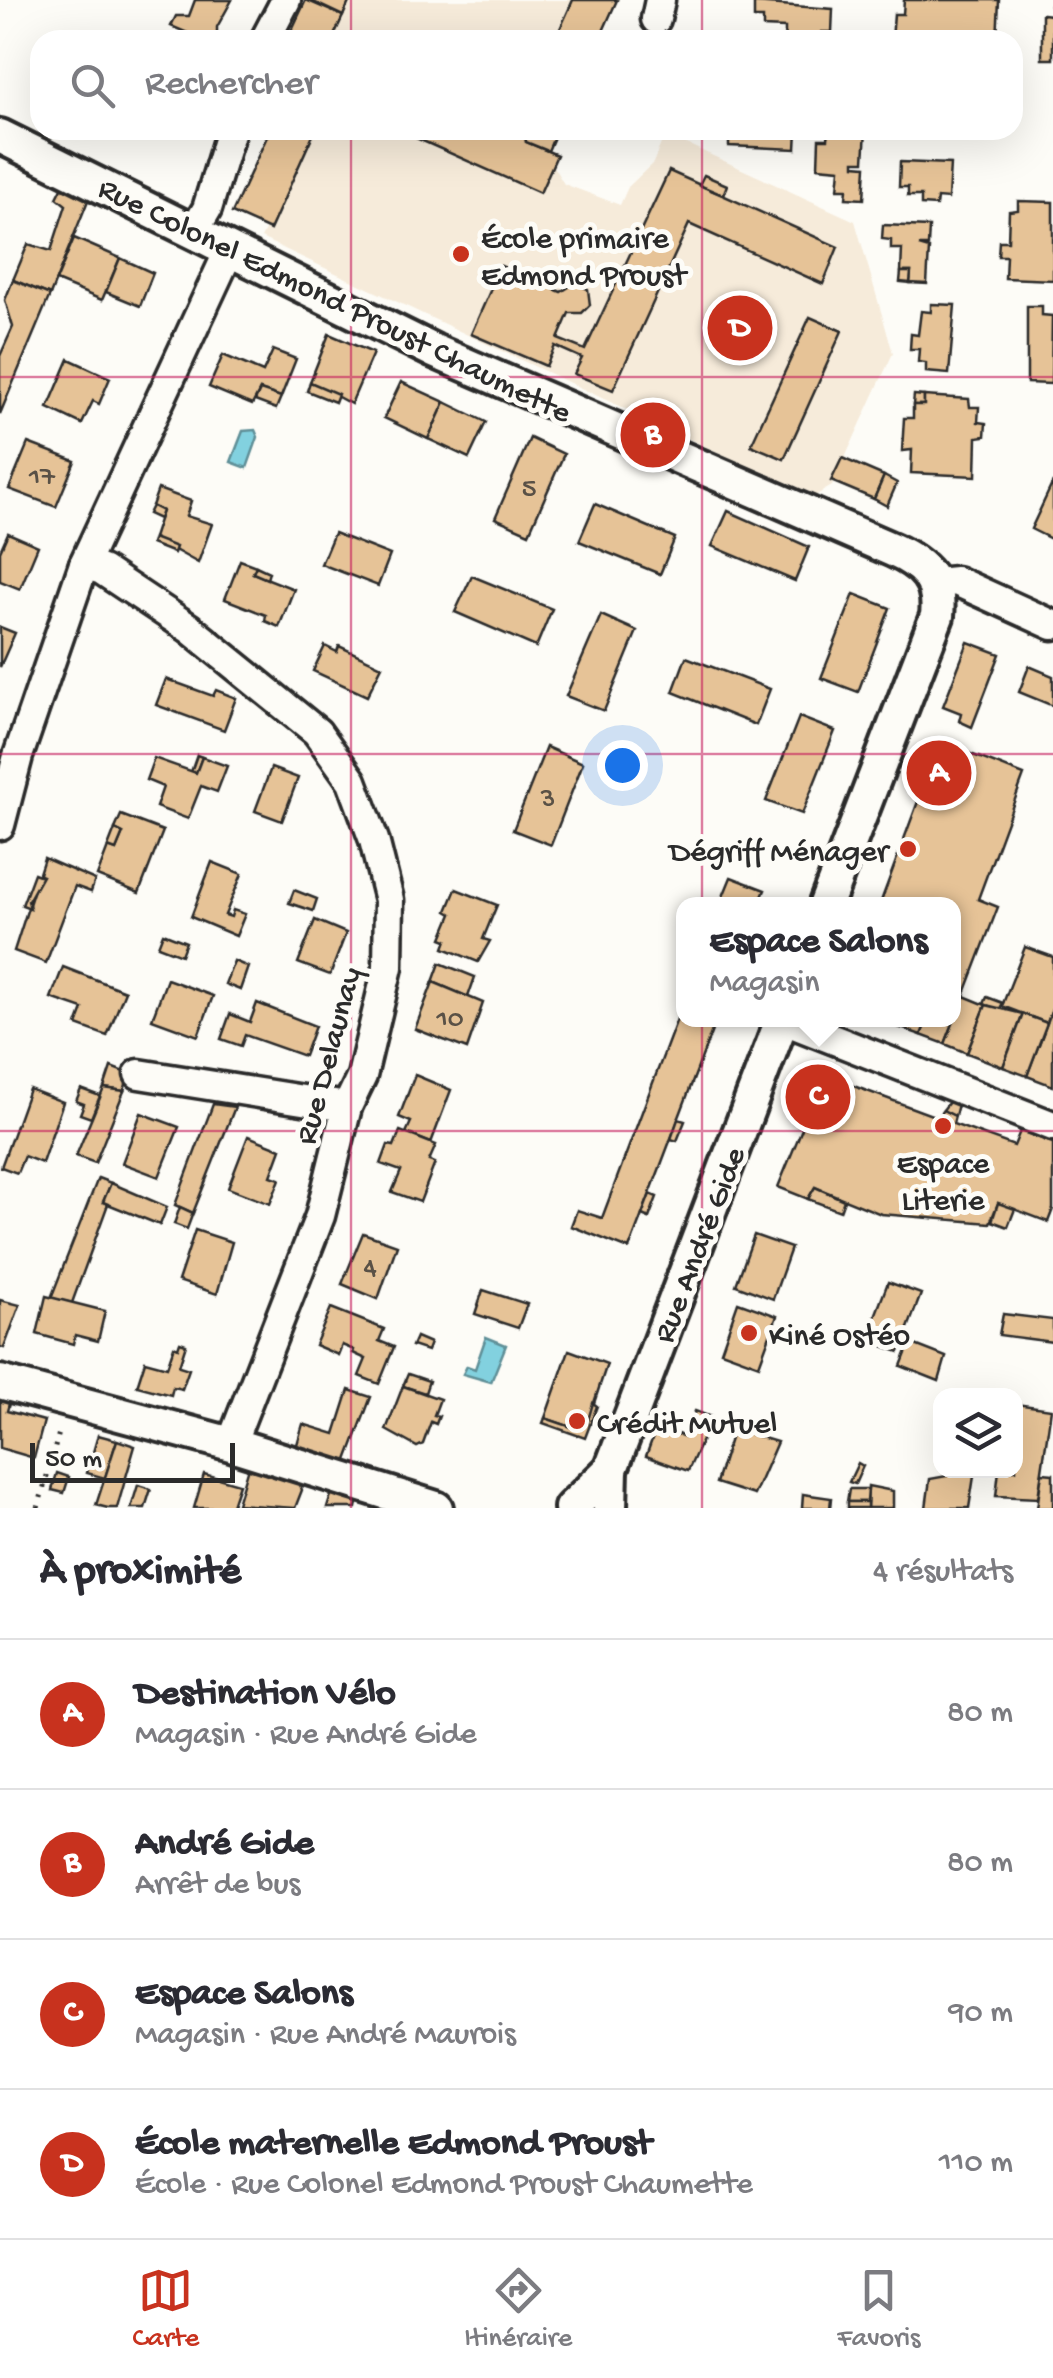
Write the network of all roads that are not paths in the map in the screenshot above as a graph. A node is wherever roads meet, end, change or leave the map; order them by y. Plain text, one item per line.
1 (286, 0) edge
2 (270, 30) edge
3 (0, 136) edge
4 (228, 140) edge
5 (194, 230) junction
6 (230, 250) junction
7 (84, 564) junction
8 (936, 583) junction
9 (1053, 625) edge
10 (0, 825) edge
11 (829, 897) edge
12 (780, 1027) edge
13 (801, 1027) edge
14 (138, 1074) dead end
15 (346, 1107) junction
16 (1053, 1126) edge
17 (0, 1382) edge
18 (231, 1444) junction
19 (611, 1469) junction
20 (436, 1508) edge
21 (572, 1508) edge
22 (610, 1508) edge

1 - 2 street
3 - 5 street, Rue Colonel Edmond Proust Chaumette
4 - 5 street
5 - 6 street, Rue Colonel Edmond Proust Chaumette
6 - 7 street
6 - 8 street, Rue Colonel Edmond Proust Chaumette
7 - 10 street
7 - 15 street, Rue Delaunay
8 - 9 street, Rue Colonel Edmond Proust Chaumette
8 - 11 street
12 - 19 street, Rue André Gide
13 - 16 street
14 - 15 street
15 - 18 street, Rue Delaunay
17 - 18 street
18 - 20 street
19 - 21 street, Rue André Gide
19 - 22 street, Rue André Gide

